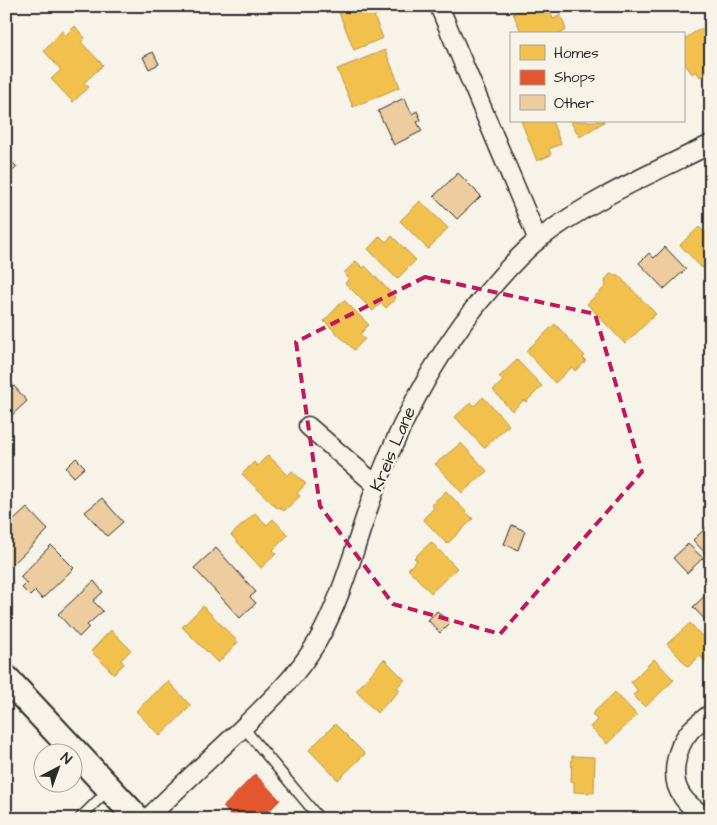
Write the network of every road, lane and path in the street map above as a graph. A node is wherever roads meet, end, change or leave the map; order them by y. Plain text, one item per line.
1 (440, 6) edge
2 (711, 144) edge
3 (538, 240) junction
4 (308, 426) dead end
5 (376, 486) junction
6 (6, 678) edge
7 (707, 716) edge
8 (243, 727) junction
9 (110, 788) junction
10 (79, 819) edge
11 (138, 819) edge
12 (147, 819) edge
13 (320, 819) edge
14 (709, 819) edge

1 - 3 street
2 - 3 street, Kreis Lane
3 - 5 street, Kreis Lane
4 - 5 street
5 - 8 street, Kreis Lane
6 - 9 street
7 - 14 street
8 - 12 street, Kreis Lane
8 - 13 lane
9 - 10 lane
9 - 11 street

